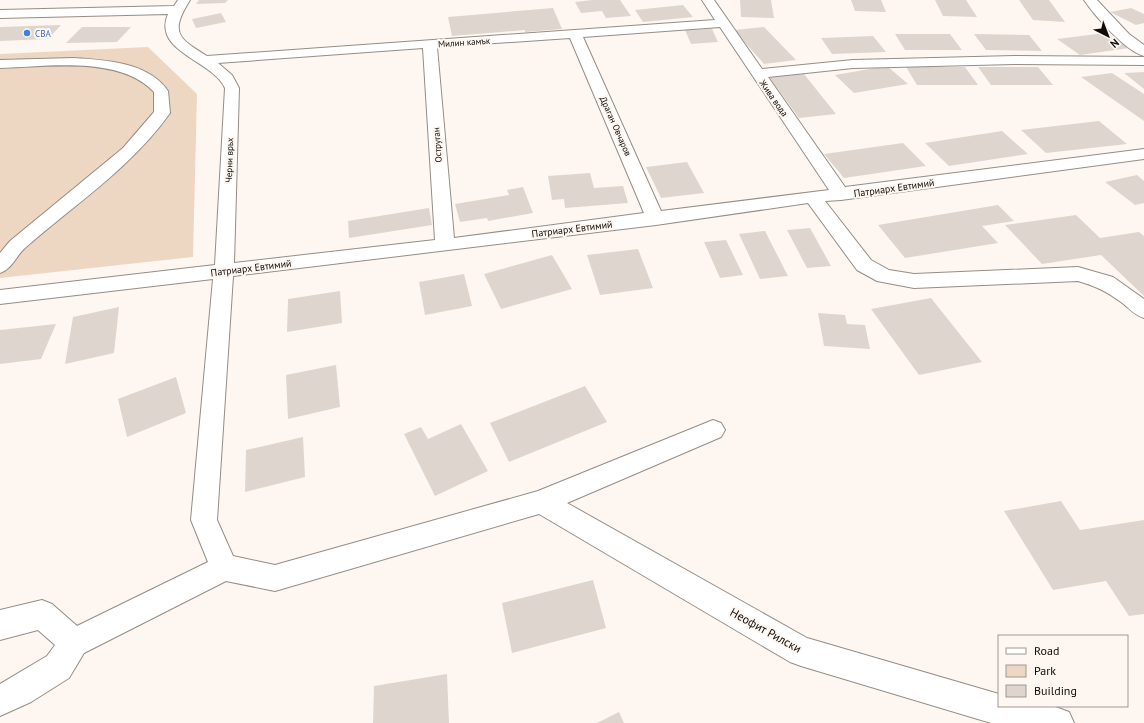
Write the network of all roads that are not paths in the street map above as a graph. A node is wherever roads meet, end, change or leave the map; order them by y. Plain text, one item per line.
1 (52, 0) edge
2 (708, 0) edge
3 (1090, 0) edge
4 (179, 5) edge
5 (32, 13) junction
6 (0, 14) edge
7 (722, 23) junction
8 (575, 34) junction
9 (1124, 37) junction
10 (1144, 37) edge
11 (430, 45) junction
12 (1144, 52) edge
13 (206, 60) junction
14 (1144, 61) edge
15 (0, 64) edge
16 (757, 74) junction
17 (1144, 154) edge
18 (841, 195) junction
19 (814, 198) junction
20 (656, 219) junction
21 (445, 245) junction
22 (0, 266) edge
23 (224, 271) junction
24 (0, 297) edge
25 (1144, 311) edge
26 (713, 430) dead end
27 (540, 502) junction
28 (224, 568) junction
29 (0, 625) edge
30 (74, 643) junction
31 (0, 700) edge
32 (1058, 723) edge

1 - 5 street
2 - 7 street, Жива вода
3 - 9 street
4 - 5 street
4 - 13 street, Черни връх
5 - 6 street
7 - 8 street, Милин камък
7 - 16 street, Жива вода
8 - 11 street, Милин камък
8 - 20 street, Драган Овчаров
9 - 10 street
9 - 12 street
11 - 13 street, Милин камък
11 - 21 street, Оструган
13 - 23 street, Черни връх
14 - 16 street
15 - 22 street
16 - 18 street, Жива вода
17 - 18 street, Патриарх Евтимий
18 - 19 street, Патриарх Евтимий
19 - 20 street, Патриарх Евтимий
19 - 25 street
20 - 21 street, Патриарх Евтимий
21 - 23 street, Патриарх Евтимий
23 - 24 street, Патриарх Евтимий
23 - 28 street, Черни връх
26 - 27 street
27 - 28 street
27 - 32 street, Неофит Рилски
28 - 30 street
29 - 30 street
30 - 31 street

